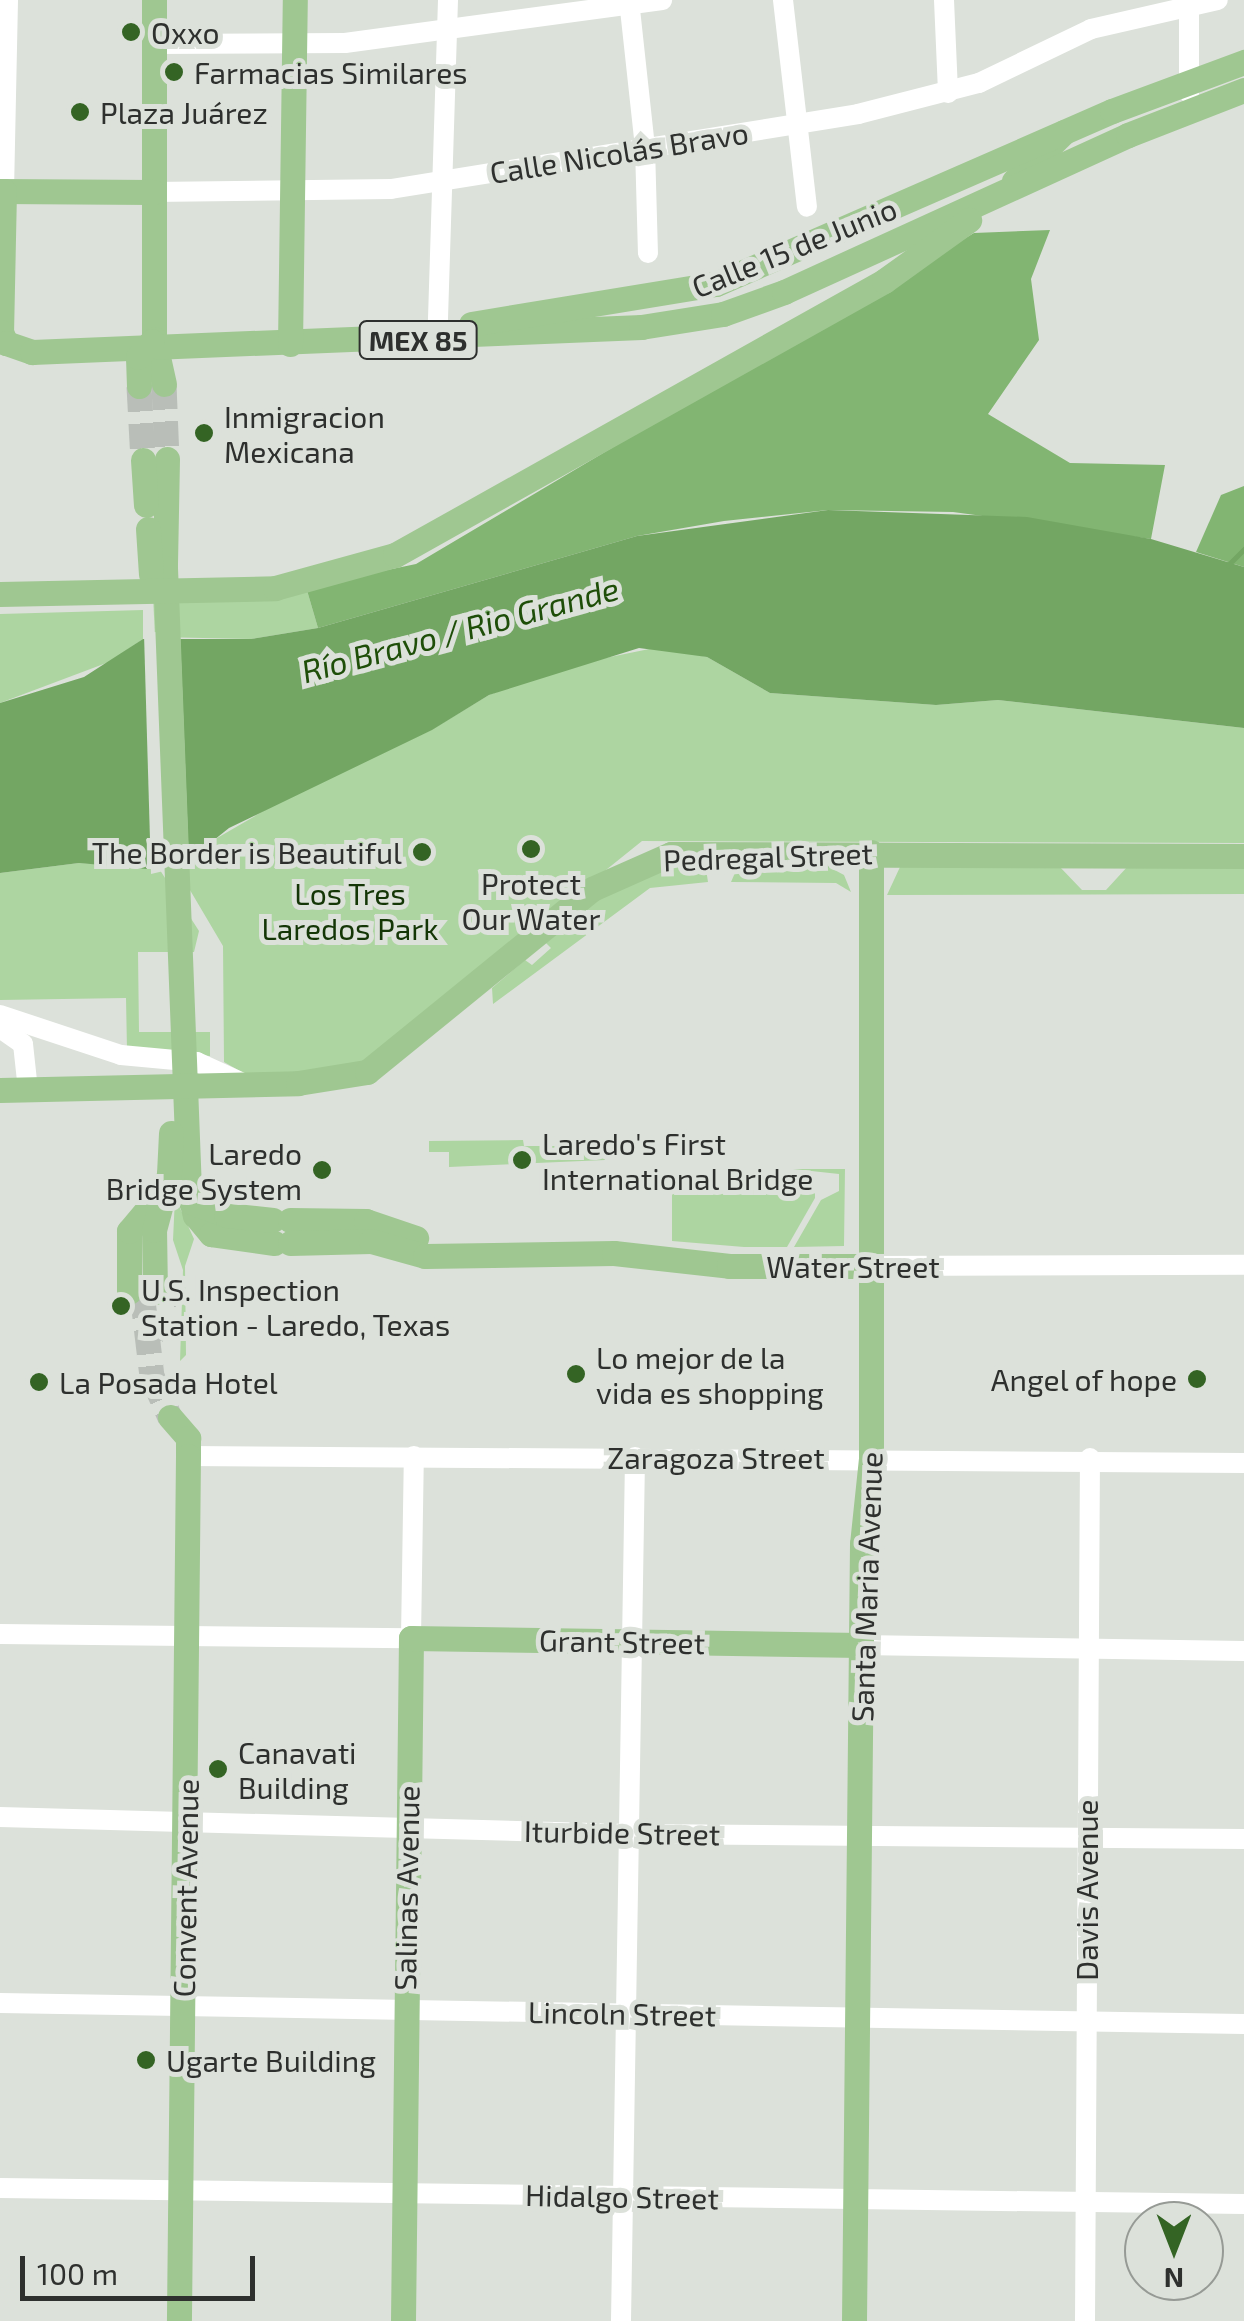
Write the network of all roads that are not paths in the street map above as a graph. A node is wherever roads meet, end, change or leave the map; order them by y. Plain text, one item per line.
1 (8, 0) edge
2 (154, 0) edge
3 (295, 0) edge
4 (448, 0) edge
5 (662, 0) edge
6 (782, 0) edge
7 (944, 0) edge
8 (1218, 0) edge
9 (1189, 3) edge
10 (629, 4) edge
11 (447, 34) junction
12 (154, 44) junction
13 (294, 46) junction
14 (4, 53) edge
15 (1244, 62) edge
16 (1186, 82) junction
17 (1244, 90) edge
18 (948, 92) junction
19 (1192, 108) junction
20 (795, 125) junction
21 (1064, 132) junction
22 (645, 147) junction
23 (440, 182) junction
24 (2, 191) edge
25 (153, 192) junction
26 (292, 193) junction
27 (993, 199) junction
28 (807, 207) dead end
29 (648, 253) dead end
30 (828, 274) junction
31 (842, 304) junction
32 (443, 333) junction
33 (290, 339) junction
34 (152, 346) junction
35 (152, 385) tunnel mouth
36 (158, 568) junction
37 (0, 594) edge
38 (871, 852) junction
39 (1244, 856) edge
40 (0, 1014) edge
41 (0, 1028) edge
42 (210, 1078) junction
43 (12, 1090) edge
44 (181, 1194) junction
45 (1244, 1265) edge
46 (871, 1266) junction
47 (149, 1292) tunnel mouth
48 (170, 1416) tunnel mouth
49 (188, 1447) junction
50 (414, 1456) junction
51 (635, 1457) junction
52 (871, 1458) junction
53 (1090, 1458) junction
54 (1244, 1463) edge
55 (0, 1634) edge
56 (188, 1636) junction
57 (411, 1638) junction
58 (634, 1641) junction
59 (861, 1644) junction
60 (1087, 1648) junction
61 (1244, 1651) edge
62 (0, 1818) edge
63 (186, 1822) junction
64 (407, 1828) junction
65 (630, 1834) junction
66 (860, 1834) junction
67 (1087, 1836) junction
68 (1244, 1839) edge
69 (0, 2003) edge
70 (183, 2006) junction
71 (403, 2010) junction
72 (629, 2014) junction
73 (856, 2018) junction
74 (1087, 2021) junction
75 (1244, 2024) edge
76 (0, 2188) edge
77 (180, 2191) junction
78 (403, 2195) junction
79 (626, 2197) junction
80 (855, 2200) junction
81 (1087, 2202) junction
82 (1244, 2204) edge
83 (179, 2321) edge
84 (402, 2321) edge
85 (622, 2321) edge
86 (854, 2321) edge
87 (1085, 2321) edge

1 - 14 street
2 - 12 main road
3 - 13 main road
4 - 11 street
5 - 10 street
6 - 20 street
7 - 18 street
8 - 9 street, Calle Nicolás Bravo
9 - 16 street
9 - 18 street, Calle Nicolás Bravo
10 - 11 street
10 - 22 street
11 - 13 street
11 - 23 street
12 - 13 street
12 - 25 main road
13 - 26 main road
14 - 24 street
15 - 16 main road, Calle 15 de Junio / MEX 85
16 - 19 street
16 - 21 main road, Calle 15 de Junio / MEX 85
17 - 19 main road, Calle 15 de Junio / MEX 85
18 - 20 street, Calle Nicolás Bravo
19 - 27 main road, Calle 15 de Junio / MEX 85
20 - 22 street, Calle Nicolás Bravo
20 - 28 street
21 - 27 main road
21 - 32 main road, Calle 15 de Junio / MEX 85
22 - 23 street, Calle Nicolás Bravo
22 - 29 street
23 - 26 street, Calle Nicolás Bravo
23 - 32 street
24 - 25 main road, Calle Nicolás Bravo
24 - 34 main road, Calle 15 de Junio
25 - 26 street, Calle Nicolás Bravo
25 - 34 main road
26 - 33 main road
27 - 30 main road, Calle 15 de Junio / MEX 85
27 - 31 main road
30 - 31 main road
30 - 32 main road, Calle 15 de Junio / MEX 85
31 - 37 main road
32 - 33 main road, Calle 15 de Junio / MEX 85
33 - 34 main road, Calle 15 de Junio / MEX 85
34 - 35 main road
36 - 36 main road
36 - 44 main road
38 - 39 main road, Pedregal Street
38 - 42 main road, Pedregal Street
38 - 46 main road, Santa Maria Avenue
40 - 42 street
41 - 43 street
42 - 43 main road, Pedregal Street
44 - 46 main road, Water Street
44 - 47 main road
45 - 46 street, Water Street
46 - 52 main road, Santa Maria Avenue
48 - 49 main road
49 - 50 street, Zaragoza Street
49 - 56 main road, Convent Avenue
50 - 51 street, Zaragoza Street
50 - 57 street, Salinas Avenue
51 - 52 street, Zaragoza Street
51 - 58 street
52 - 53 street, Zaragoza Street
52 - 59 main road, Santa Maria Avenue
53 - 54 street, Zaragoza Street
53 - 60 street, Davis Avenue
55 - 56 street, Grant Street
56 - 57 street, Grant Street
56 - 63 main road, Convent Avenue
57 - 58 main road, Grant Street
57 - 64 main road, Salinas Avenue
58 - 59 main road, Grant Street
58 - 65 street
59 - 60 street, Grant Street
59 - 66 main road, Santa Maria Avenue
60 - 61 street, Grant Street
60 - 67 street, Davis Avenue
62 - 63 street, Iturbide Street
63 - 64 street, Iturbide Street
63 - 70 main road, Convent Avenue
64 - 65 street, Iturbide Street
64 - 71 main road, Salinas Avenue
65 - 66 street, Iturbide Street
65 - 72 street
66 - 67 street, Iturbide Street
66 - 73 main road, Santa Maria Avenue
67 - 68 street, Iturbide Street
67 - 74 street, Davis Avenue
69 - 70 street, Lincoln Street
70 - 71 street, Lincoln Street
70 - 77 main road, Convent Avenue
71 - 72 street, Lincoln Street
71 - 78 main road, Salinas Avenue
72 - 73 street, Lincoln Street
72 - 79 street
73 - 74 street, Lincoln Street
73 - 80 main road, Santa Maria Avenue
74 - 75 street, Lincoln Street
74 - 81 street, Davis Avenue
76 - 77 street, Hidalgo Street
77 - 78 street, Hidalgo Street
77 - 83 main road, Convent Avenue
78 - 79 street, Hidalgo Street
78 - 84 main road, Salinas Avenue
79 - 80 street, Hidalgo Street
79 - 85 street
80 - 81 street, Hidalgo Street
80 - 86 main road, Santa Maria Avenue
81 - 82 street, Hidalgo Street
81 - 87 street, Davis Avenue

